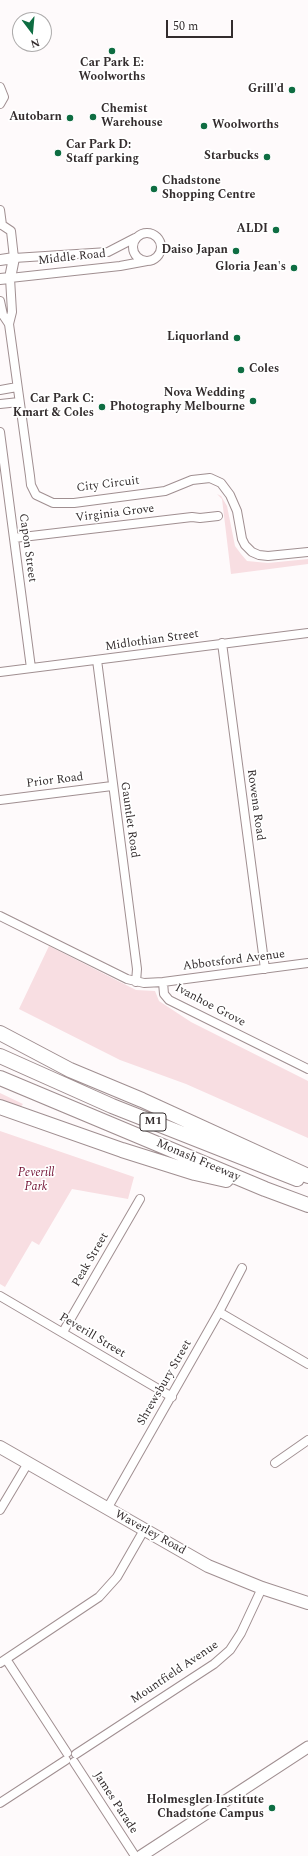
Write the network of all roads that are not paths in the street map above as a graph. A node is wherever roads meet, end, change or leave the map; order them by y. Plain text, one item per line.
1 (0, 87) edge
2 (0, 104) edge
3 (0, 210) edge
4 (1, 227) edge
5 (135, 238) junction
6 (14, 258) junction
7 (0, 260) edge
8 (147, 261) junction
9 (5, 279) edge
10 (0, 301) edge
11 (9, 324) junction
12 (17, 387) junction
13 (0, 390) edge
14 (19, 402) junction
15 (0, 404) edge
16 (0, 432) edge
17 (218, 516) dead end
18 (14, 538) junction
19 (308, 552) edge
20 (308, 633) edge
21 (222, 643) junction
22 (97, 660) junction
23 (31, 668) junction
24 (0, 672) edge
25 (112, 786) junction
26 (0, 800) edge
27 (0, 916) edge
28 (308, 963) edge
29 (265, 969) junction
30 (136, 982) junction
31 (163, 982) junction
32 (0, 1033) edge
33 (0, 1056) edge
34 (308, 1069) edge
35 (0, 1078) edge
36 (0, 1107) edge
37 (308, 1176) edge
38 (308, 1183) edge
39 (265, 1189) junction
40 (140, 1199) dead end
41 (308, 1205) edge
42 (242, 1268) dead end
43 (0, 1296) edge
44 (219, 1312) junction
45 (63, 1332) junction
46 (308, 1364) edge
47 (172, 1397) junction
48 (308, 1440) edge
49 (0, 1447) edge
50 (28, 1463) junction
51 (275, 1463) dead end
52 (107, 1509) junction
53 (0, 1510) edge
54 (144, 1530) junction
55 (262, 1588) junction
56 (308, 1603) edge
57 (3, 1661) edge
58 (308, 1747) edge
59 (71, 1757) junction
60 (0, 1803) edge
61 (135, 1856) edge
62 (141, 1856) edge

1 - 2 street
3 - 4 street
4 - 6 street, City Circuit
5 - 6 street, Middle Road
5 - 8 street
5 - 8 street
6 - 7 street, Middle Road
6 - 9 street, City Circuit
8 - 9 street, Middle Road
9 - 11 street, City Circuit
10 - 11 street, City Circuit
11 - 12 street, City Circuit
12 - 13 street
12 - 14 street, City Circuit
14 - 15 street
14 - 19 street, City Circuit
16 - 18 street, Capon Street
17 - 18 street, Virginia Grove
18 - 23 street, Capon Street
20 - 21 street, Midlothian Street
21 - 22 street, Midlothian Street
21 - 29 street, Rowena Road
22 - 23 street, Midlothian Street
22 - 25 street, Gauntlet Road
23 - 24 street, Midlothian Street
25 - 26 street, Prior Road
25 - 30 street, Gauntlet Road
27 - 30 street, Ivanhoe Grove
28 - 29 street, Abbotsford Avenue
29 - 31 street, Abbotsford Avenue
30 - 31 street, Ivanhoe Grove
31 - 34 street, Ivanhoe Grove
32 - 37 highway
33 - 38 highway, Monash Freeway / M1
35 - 39 highway, Monash Freeway / M1
36 - 39 highway
39 - 41 highway, Monash Freeway / M1
40 - 45 street, Peak Street
42 - 44 street, Shrewsbury Street
43 - 45 street, Peverill Street
44 - 46 street
44 - 47 street, Shrewsbury Street
45 - 47 street, Peverill Street
47 - 52 street, Shrewsbury Street
48 - 51 street
49 - 50 main road, Waverley Road
50 - 52 main road, Waverley Road
50 - 53 street
52 - 54 main road, Waverley Road
54 - 55 main road, Waverley Road
54 - 57 street
55 - 56 main road, Waverley Road
55 - 59 street, Mountfield Avenue
57 - 59 street, James Parade
58 - 62 main road
59 - 60 street, Mountfield Avenue
59 - 61 street, James Parade

